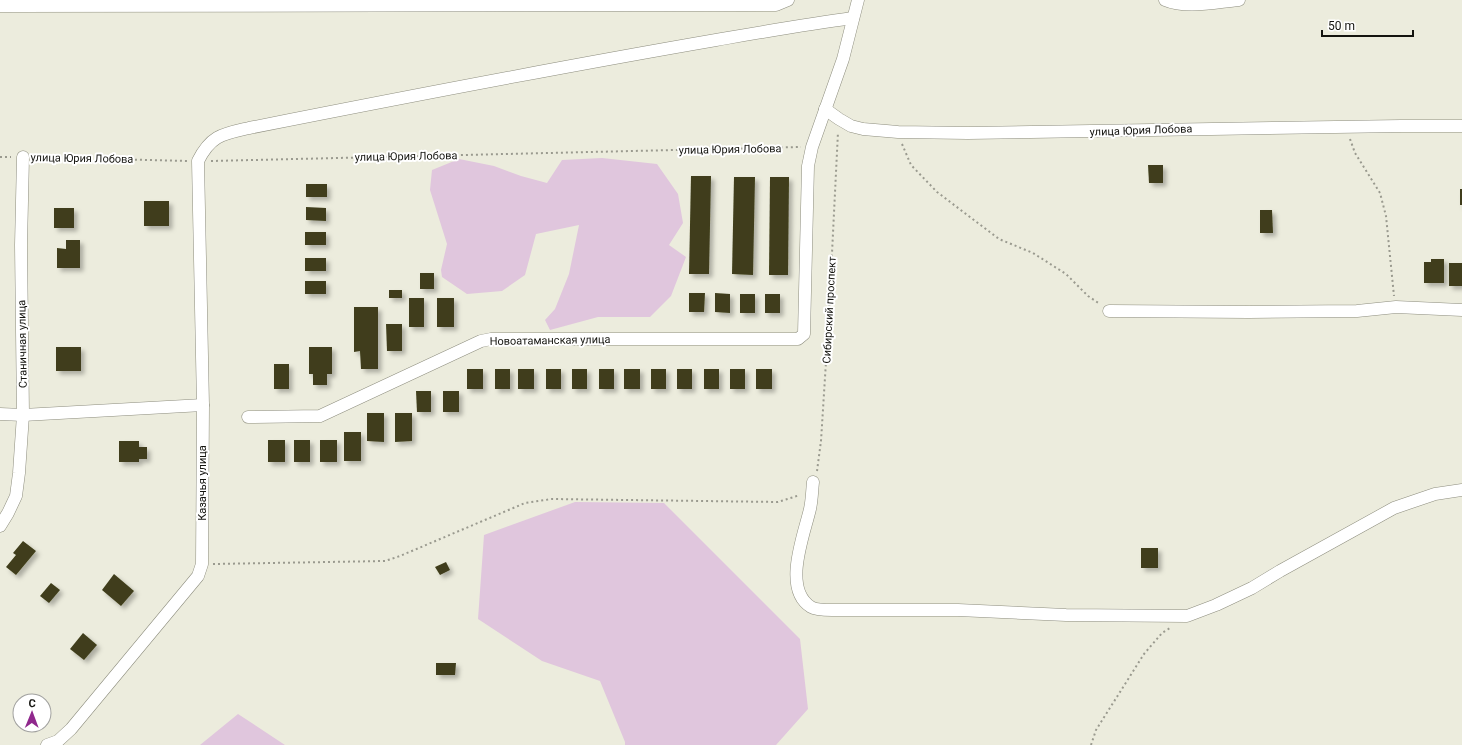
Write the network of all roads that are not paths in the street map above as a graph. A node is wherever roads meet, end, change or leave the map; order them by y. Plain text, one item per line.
1 (788, 0) edge
2 (858, 0) edge
3 (1165, 0) edge
4 (1239, 0) edge
5 (0, 6) edge
6 (853, 18) junction
7 (825, 109) junction
8 (1462, 126) edge
9 (23, 156) road end
10 (1462, 310) edge
11 (1109, 311) road end
12 (798, 339) joint
13 (203, 405) junction
14 (0, 414) edge
15 (23, 415) junction
16 (248, 417) dead end
17 (813, 482) road end
18 (1462, 490) edge
19 (0, 526) edge
20 (47, 745) edge

1 - 5 street
2 - 6 street, Сибирский проспект
3 - 4 street
6 - 7 street, Сибирский проспект
6 - 13 street, Казачья улица
7 - 8 street, улица Юрия Лобова
7 - 12 street, Сибирский проспект
9 - 15 street, Станичная улица
10 - 11 street
12 - 16 street, Новоатаманская улица
13 - 15 street
13 - 20 street, Казачья улица
14 - 15 street
15 - 19 street, Станичная улица
17 - 18 street

